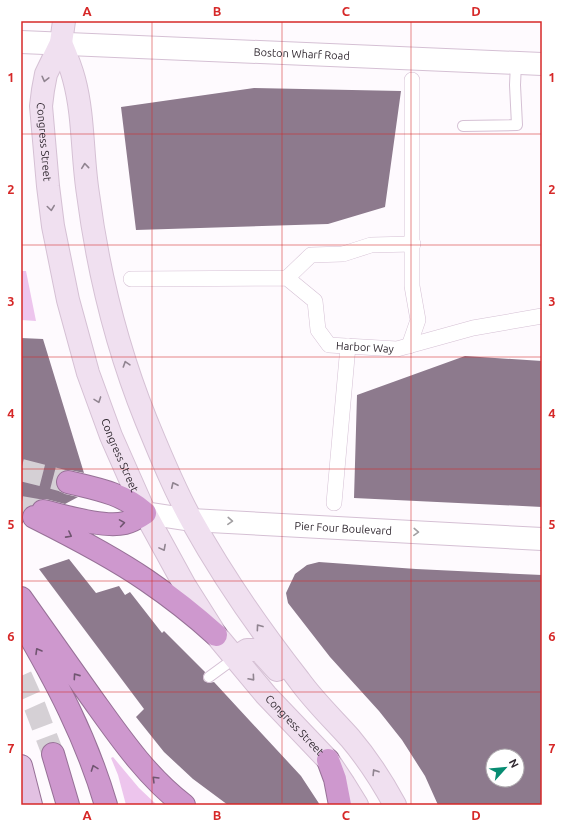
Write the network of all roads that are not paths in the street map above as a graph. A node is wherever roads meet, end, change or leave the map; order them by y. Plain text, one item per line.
1 (64, 21) edge
2 (21, 42) edge
3 (61, 43) junction
4 (516, 63) junction
5 (542, 64) edge
6 (412, 80) dead end
7 (463, 126) dead end
8 (413, 244) junction
9 (287, 278) junction
10 (131, 279) dead end
11 (542, 316) edge
12 (348, 346) junction
13 (409, 346) junction
14 (68, 482) tunnel mouth
15 (334, 503) dead end
16 (145, 513) junction
17 (191, 520) junction
18 (542, 539) edge
19 (21, 598) edge
20 (21, 621) edge
21 (216, 634) junction
22 (235, 658) junction
23 (209, 677) dead end
24 (302, 685) junction
25 (53, 754) tunnel mouth
26 (328, 760) junction
27 (21, 766) edge
28 (31, 805) edge
29 (68, 805) edge
30 (106, 805) edge
31 (184, 805) edge
32 (340, 805) edge
33 (357, 805) edge
34 (395, 805) edge

1 - 3 main road, Congress Street
2 - 3 street, Boston Wharf Road
3 - 4 street, Boston Wharf Road
3 -> 16 main road, Congress Street
17 -> 3 main road
4 - 5 street, Boston Wharf Road
4 - 7 lane
6 - 8 street
8 - 9 street
8 - 13 street
9 - 10 street
9 - 12 street, Harbor Way
11 - 13 street, Harbor Way
12 - 13 street, Harbor Way
12 - 15 street
14 - 16 highway
16 - 17 street, Pier Four Boulevard
16 -> 21 main road, Congress Street
16 - 21 highway
17 -> 18 street, Pier Four Boulevard
24 -> 17 main road
31 -> 19 highway
30 -> 20 highway
21 - 22 main road, Congress Street
22 - 23 lane
22 - 24 main road
22 -> 26 main road, Congress Street
34 -> 24 main road
25 - 29 highway
26 - 32 highway
26 - 33 main road, Congress Street
27 - 28 main road

